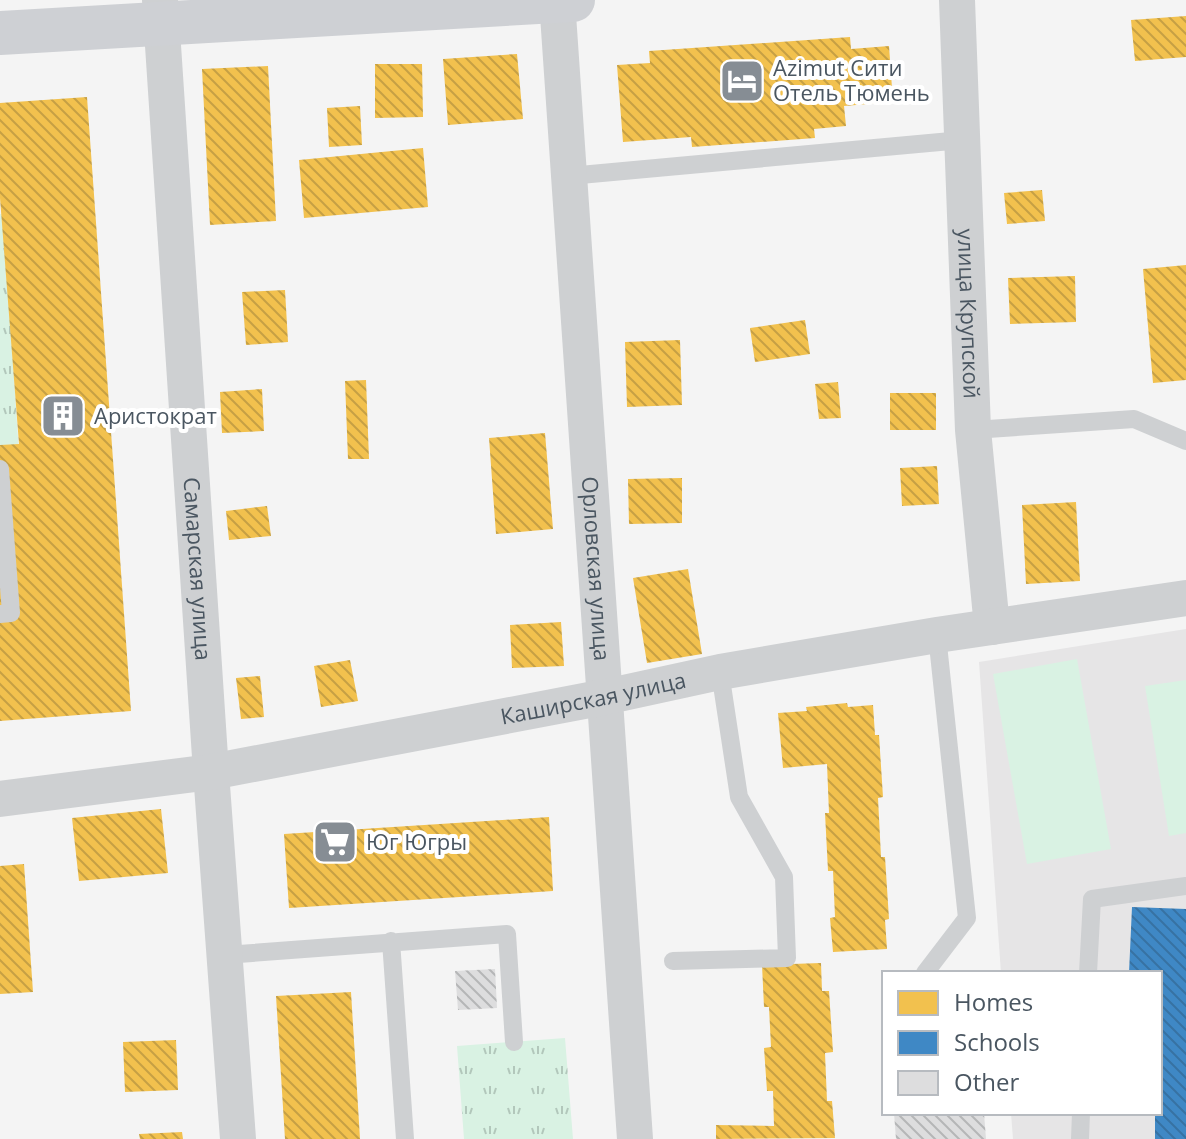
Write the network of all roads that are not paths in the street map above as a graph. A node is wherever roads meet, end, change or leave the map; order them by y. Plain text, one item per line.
1 (557, 0) edge
2 (573, 0) edge
3 (957, 0) edge
4 (160, 11) edge
5 (0, 33) edge
6 (962, 140) junction
7 (569, 176) junction
8 (973, 430) junction
9 (1186, 441) edge
10 (0, 469) edge
11 (1186, 598) edge
12 (0, 614) edge
13 (992, 627) junction
14 (937, 635) junction
15 (720, 672) junction
16 (605, 697) junction
17 (211, 772) junction
18 (0, 799) edge
19 (1186, 886) edge
20 (391, 941) junction
21 (225, 955) junction
22 (673, 961) dead end
23 (927, 971) edge
24 (1088, 971) edge
25 (514, 1042) dead end
26 (1081, 1115) edge
27 (238, 1139) edge
28 (405, 1139) edge
29 (635, 1139) edge
30 (1080, 1139) edge

1 - 2 street
1 - 4 street
1 - 7 street, Орловская улица
3 - 6 street, улица Крупской
4 - 5 street
4 - 17 street, Самарская улица
6 - 7 lane
6 - 8 street, улица Крупской
7 - 16 street, Орловская улица
8 - 9 lane
8 - 13 street, улица Крупской
10 - 12 lane
11 - 13 street, Каширская улица
13 - 14 street, Каширская улица
14 - 15 street, Каширская улица
14 - 23 lane
15 - 16 street, Каширская улица
15 - 22 lane
16 - 17 street, Каширская улица
16 - 29 street, Орловская улица
17 - 18 street, Каширская улица
17 - 21 street, Самарская улица
19 - 24 lane
20 - 21 lane
20 - 25 lane
20 - 28 lane
21 - 27 street, Самарская улица
26 - 30 lane

